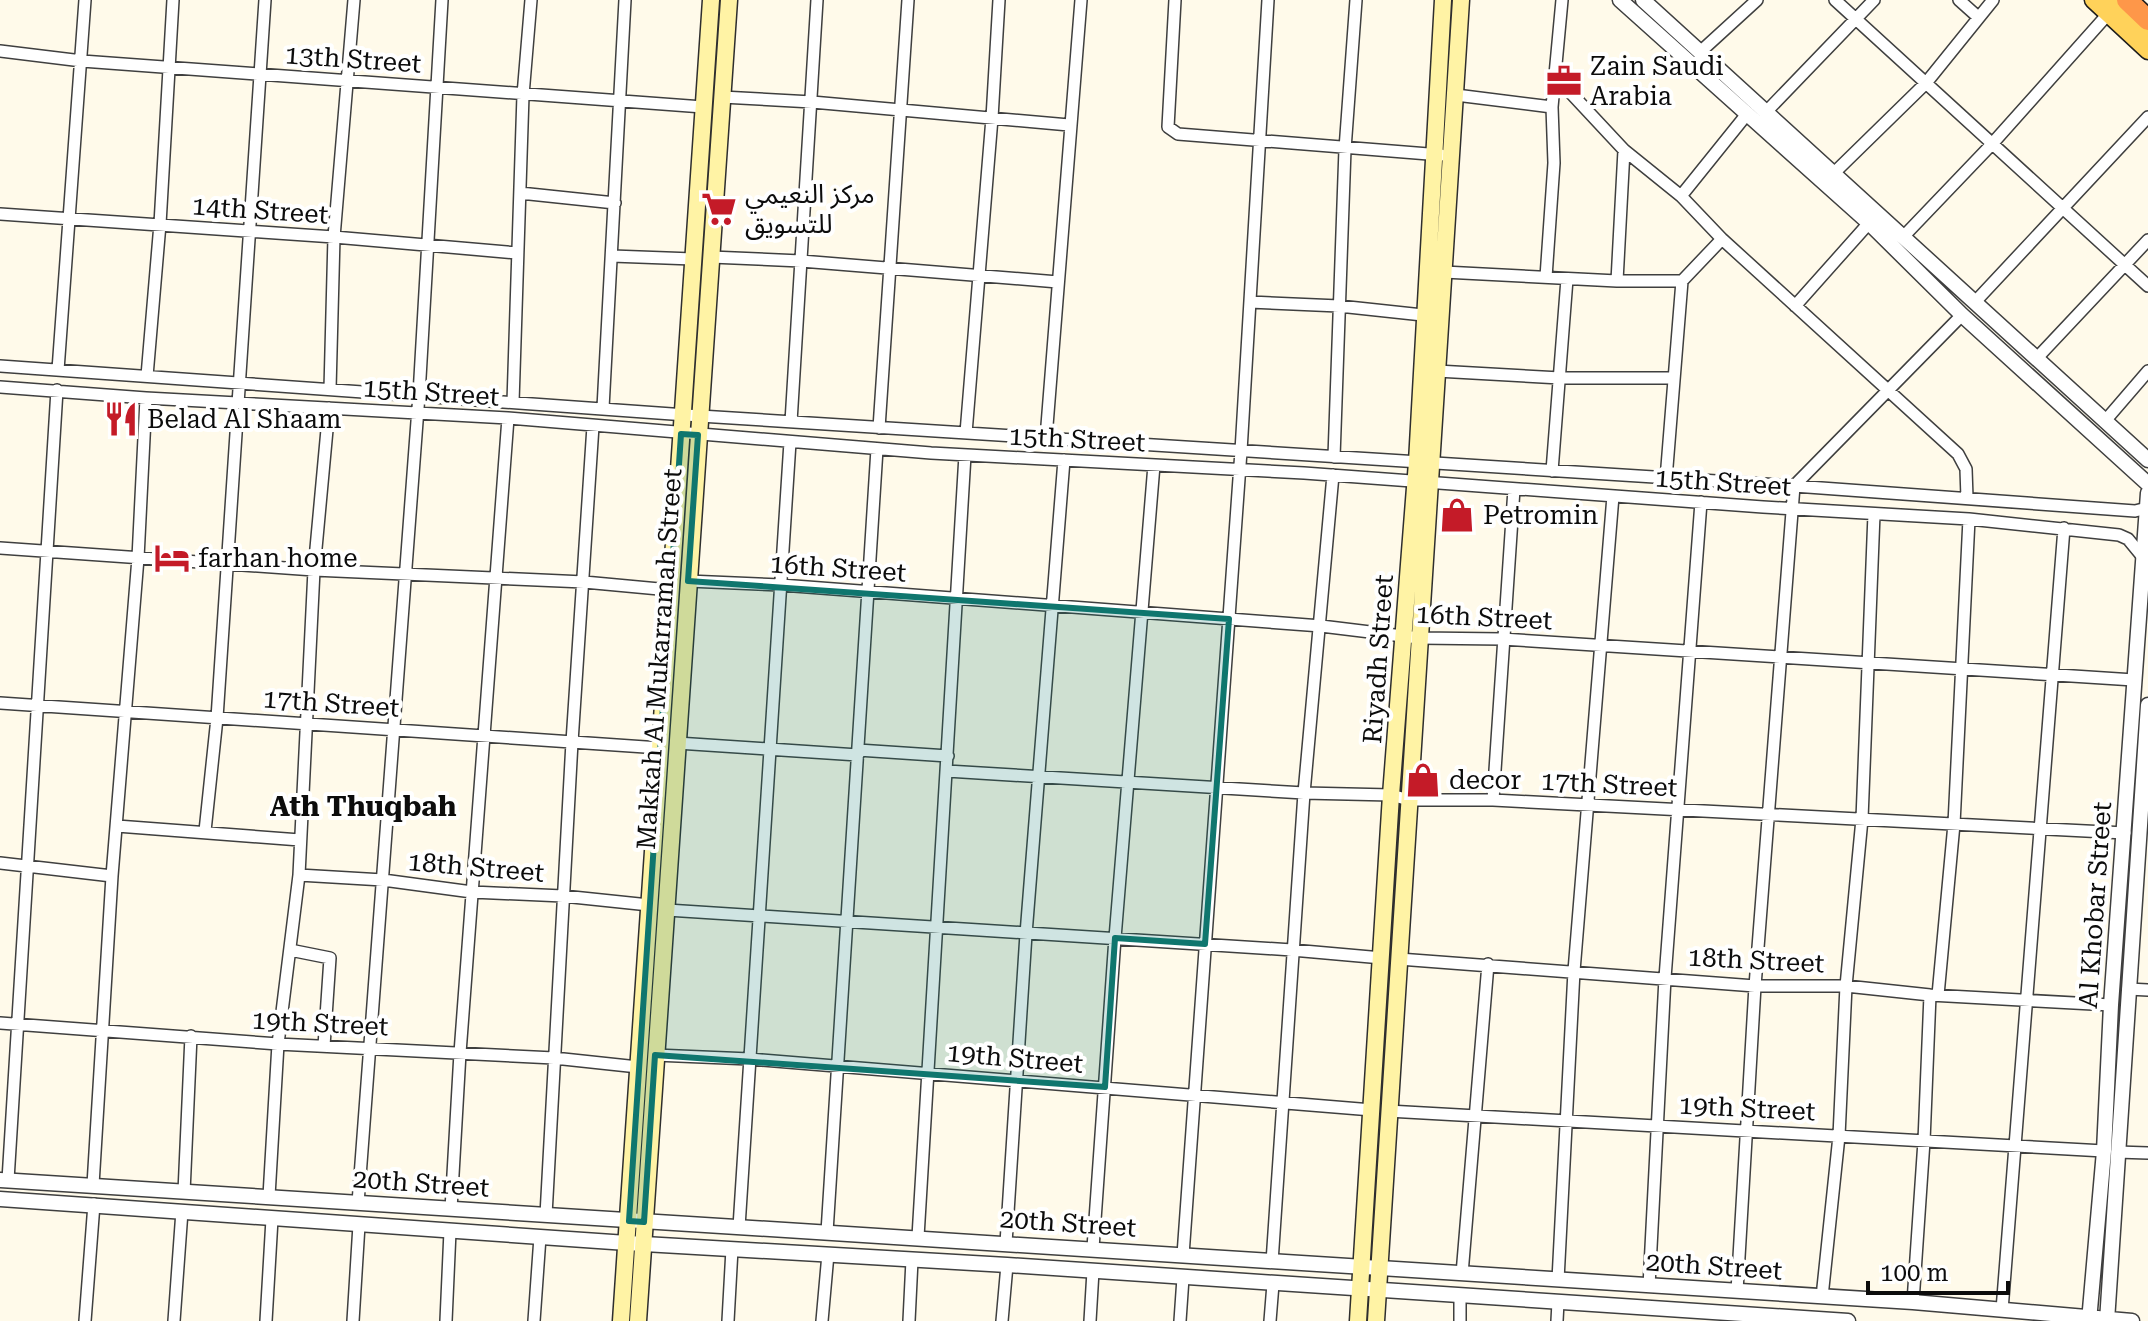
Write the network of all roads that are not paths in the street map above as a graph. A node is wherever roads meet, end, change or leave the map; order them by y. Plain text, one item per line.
1 (85, 0) edge
2 (173, 0) edge
3 (265, 0) edge
4 (354, 0) edge
5 (442, 0) edge
6 (531, 0) edge
7 (625, 0) edge
8 (711, 0) edge
9 (729, 0) edge
10 (817, 0) edge
11 (908, 0) edge
12 (999, 0) edge
13 (1081, 0) edge
14 (1175, 0) edge
15 (1268, 0) edge
16 (1356, 0) edge
17 (1443, 0) edge
18 (1461, 0) edge
19 (1562, 0) edge
20 (1643, 0) edge
21 (1757, 0) edge
22 (1835, 0) edge
23 (1874, 0) edge
24 (1959, 0) edge
25 (1993, 0) edge
26 (2093, 0) edge
27 (2127, 0) edge
28 (1626, 2) edge
29 (2109, 7) edge
30 (1978, 17) junction
31 (1856, 19) junction
32 (2148, 20) edge
33 (2148, 32) edge
34 (0, 51) edge
35 (2148, 51) edge
36 (1699, 53) junction
37 (82, 61) junction
38 (168, 67) junction
39 (259, 75) junction
40 (1554, 75) junction
41 (348, 80) junction
42 (1926, 83) junction
43 (436, 87) junction
44 (523, 95) junction
45 (1456, 95) junction
46 (722, 97) junction
47 (618, 102) junction
48 (812, 102) junction
49 (703, 107) junction
50 (1552, 107) junction
51 (902, 110) junction
52 (1766, 112) junction
53 (1747, 114) junction
54 (2148, 117) edge
55 (992, 118) junction
56 (1069, 125) junction
57 (1258, 141) junction
58 (1992, 144) junction
59 (1345, 149) junction
60 (1624, 150) junction
61 (1434, 155) junction
62 (1453, 156) junction
63 (1834, 173) junction
64 (520, 193) junction
65 (1681, 196) junction
66 (615, 203) junction
67 (2062, 208) junction
68 (0, 214) edge
69 (68, 219) junction
70 (1869, 223) junction
71 (160, 224) junction
72 (248, 232) junction
73 (334, 237) junction
74 (1903, 237) junction
75 (1722, 239) junction
76 (2148, 240) edge
77 (428, 245) junction
78 (517, 253) junction
79 (612, 256) junction
80 (711, 257) junction
81 (693, 259) junction
82 (801, 261) junction
83 (2124, 264) junction
84 (891, 268) junction
85 (1444, 272) junction
86 (979, 275) junction
87 (1546, 277) junction
88 (1567, 279) junction
89 (1617, 281) junction
90 (1682, 281) junction
91 (1058, 282) junction
92 (2148, 286) edge
93 (1250, 302) junction
94 (1975, 302) junction
95 (1339, 306) junction
96 (1795, 306) junction
97 (1962, 315) junction
98 (1432, 316) junction
99 (2037, 358) junction
100 (1426, 359) junction
101 (0, 366) edge
102 (58, 370) junction
103 (2148, 371) edge
104 (147, 376) junction
105 (1560, 378) junction
106 (1674, 378) junction
107 (239, 383) junction
108 (0, 387) edge
109 (330, 389) junction
110 (57, 390) junction
111 (1888, 390) junction
112 (419, 395) junction
113 (146, 398) junction
114 (237, 402) junction
115 (513, 402) junction
116 (329, 408) junction
117 (603, 408) junction
118 (418, 413) junction
119 (682, 414) junction
120 (700, 416) junction
121 (508, 418) junction
122 (2105, 421) junction
123 (791, 422) junction
124 (593, 426) junction
125 (879, 428) junction
126 (966, 433) junction
127 (689, 434) junction
128 (1046, 438) junction
129 (790, 442) junction
130 (877, 449) junction
131 (1241, 451) junction
132 (965, 455) junction
133 (1334, 457) junction
134 (1064, 460) junction
135 (2148, 460) edge
136 (1424, 463) junction
137 (1154, 465) junction
138 (1240, 470) junction
139 (1552, 471) junction
140 (1333, 475) junction
141 (1666, 479) junction
142 (1423, 483) junction
143 (2148, 484) edge
144 (1794, 486) junction
145 (1514, 489) junction
146 (1613, 496) junction
147 (1965, 498) junction
148 (2147, 501) edge
149 (1701, 502) junction
150 (2088, 508) junction
151 (1793, 509) junction
152 (1874, 514) junction
153 (1966, 519) junction
154 (2064, 528) junction
155 (2086, 531) junction
156 (0, 548) edge
157 (47, 550) junction
158 (2142, 556) junction
159 (138, 558) junction
160 (226, 563) junction
161 (314, 570) junction
162 (405, 573) junction
163 (495, 578) junction
164 (688, 581) junction
165 (584, 582) junction
166 (781, 585) junction
167 (670, 590) junction
168 (868, 592) junction
169 (956, 598) junction
170 (2144, 599) edge
171 (1053, 605) junction
172 (1143, 612) junction
173 (1229, 619) junction
174 (1321, 626) junction
175 (1411, 637) junction
176 (1502, 639) junction
177 (1601, 645) junction
178 (1690, 651) junction
179 (1781, 657) junction
180 (1868, 663) junction
181 (1961, 669) junction
182 (2053, 675) junction
183 (2134, 680) junction
184 (0, 703) edge
185 (37, 705) junction
186 (2148, 705) edge
187 (127, 712) junction
188 (217, 718) junction
189 (305, 724) junction
190 (394, 730) junction
191 (485, 735) junction
192 (572, 742) junction
193 (677, 743) junction
194 (660, 748) junction
195 (770, 748) junction
196 (858, 752) junction
197 (948, 756) junction
198 (947, 771) junction
199 (1038, 775) junction
200 (1128, 781) junction
201 (1215, 787) junction
202 (1304, 793) junction
203 (1391, 795) junction
204 (1409, 800) junction
205 (1493, 800) junction
206 (1589, 805) junction
207 (1679, 809) junction
208 (1769, 814) junction
209 (1862, 819) junction
210 (1954, 824) junction
211 (117, 826) junction
212 (2041, 828) junction
213 (205, 831) junction
214 (2137, 833) edge
215 (300, 840) junction
216 (0, 863) edge
217 (28, 865) junction
218 (299, 875) junction
219 (112, 876) junction
220 (383, 880) junction
221 (472, 892) junction
222 (563, 896) junction
223 (649, 905) junction
224 (667, 910) junction
225 (758, 915) junction
226 (846, 923) junction
227 (937, 928) junction
228 (1026, 934) junction
229 (1115, 938) junction
230 (1205, 944) junction
231 (290, 950) junction
232 (1292, 950) junction
233 (1390, 958) junction
234 (1488, 964) junction
235 (1574, 971) junction
236 (1665, 978) junction
237 (1755, 986) junction
238 (1846, 986) junction
239 (2128, 989) junction
240 (2148, 990) edge
241 (1934, 995) junction
242 (2028, 1000) junction
243 (2111, 1005) junction
244 (0, 1023) edge
245 (16, 1024) junction
246 (104, 1030) junction
247 (191, 1036) junction
248 (278, 1044) junction
249 (324, 1046) junction
250 (369, 1047) junction
251 (460, 1053) junction
252 (655, 1055) junction
253 (554, 1058) junction
254 (750, 1059) junction
255 (838, 1066) junction
256 (638, 1067) junction
257 (928, 1073) junction
258 (1018, 1081) junction
259 (1105, 1087) junction
260 (1194, 1095) junction
261 (1284, 1102) junction
262 (1380, 1111) junction
263 (1475, 1116) junction
264 (1565, 1120) junction
265 (1659, 1125) junction
266 (1747, 1131) junction
267 (1839, 1136) junction
268 (1924, 1141) junction
269 (2016, 1146) junction
270 (2110, 1151) junction
271 (2148, 1153) edge
272 (4, 1180) edge
273 (93, 1185) junction
274 (184, 1192) junction
275 (269, 1196) junction
276 (0, 1199) edge
277 (358, 1203) junction
278 (94, 1204) junction
279 (451, 1209) junction
280 (0, 1211) edge
281 (182, 1211) junction
282 (546, 1215) junction
283 (272, 1219) junction
284 (636, 1222) junction
285 (359, 1225) junction
286 (739, 1227) junction
287 (450, 1231) junction
288 (827, 1232) junction
289 (540, 1237) junction
290 (918, 1237) junction
291 (1006, 1243) junction
292 (635, 1244) junction
293 (1093, 1248) junction
294 (732, 1249) junction
295 (828, 1254) junction
296 (1183, 1255) junction
297 (912, 1260) junction
298 (1272, 1262) junction
299 (1007, 1265) junction
300 (1361, 1268) junction
301 (1378, 1269) junction
302 (1093, 1271) junction
303 (1462, 1274) junction
304 (1183, 1278) junction
305 (1558, 1280) junction
306 (1273, 1284) junction
307 (1649, 1286) junction
308 (1360, 1289) junction
309 (1378, 1290) junction
310 (1737, 1291) junction
311 (1460, 1296) junction
312 (1822, 1297) junction
313 (1558, 1302) junction
314 (1913, 1302) junction
315 (2002, 1310) junction
316 (1649, 1315) edge
317 (1738, 1318) edge
318 (1822, 1320) edge
319 (2089, 1320) edge
320 (2108, 1320) edge
321 (85, 1321) edge
322 (174, 1321) edge
323 (266, 1321) edge
324 (353, 1321) edge
325 (446, 1321) edge
326 (534, 1321) edge
327 (621, 1321) edge
328 (638, 1321) edge
329 (728, 1321) edge
330 (822, 1321) edge
331 (909, 1321) edge
332 (1002, 1321) edge
333 (1090, 1321) edge
334 (1180, 1321) edge
335 (1270, 1321) edge
336 (1358, 1321) edge
337 (1376, 1321) edge
338 (1460, 1321) edge
339 (1557, 1321) edge
340 (1848, 1321) edge
341 (2132, 1321) edge

1 - 37 street
2 - 38 street
3 - 39 street
4 - 41 street
5 - 43 street
6 - 44 street
7 - 47 street
8 - 49 main road, Makkah Al Mukarramah Street
9 - 46 main road, Makkah Al Mukarramah Street
10 - 48 street
11 - 51 street
12 - 55 street
13 - 56 street
14 - 57 street
15 - 57 street
16 - 59 street
17 - 61 main road, Riyadh Street
18 - 45 main road, Riyadh Street
19 - 40 street
20 - 36 street
21 - 36 street
22 - 31 street
23 - 31 street
24 - 30 street
25 - 30 street
26 - 29 main road
27 - 32 highway
28 - 53 street
29 - 33 main road
29 - 35 main road
29 - 58 street
30 - 42 street
31 - 42 street
31 - 52 street
34 - 37 street, 13th Street
36 - 52 street
37 - 38 street, 13th Street
37 - 69 street
38 - 39 street, 13th Street
38 - 71 street
39 - 41 street, 13th Street
39 - 72 street
40 - 50 street
40 - 60 street
41 - 43 street, 13th Street
41 - 73 street
42 - 58 street
42 - 63 street
43 - 44 street, 13th Street
43 - 77 street
44 - 47 street, 13th Street
44 - 64 street
45 - 50 street
45 - 62 main road, Riyadh Street
46 - 48 street
46 - 80 main road, Makkah Al Mukarramah Street
47 - 49 street, 13th Street
47 - 66 street
48 - 51 street
48 - 82 street
49 - 81 main road, Makkah Al Mukarramah Street
50 - 87 street
51 - 55 street
51 - 84 street
52 - 63 street
53 - 65 street
53 - 70 street
54 - 67 street
55 - 56 street
55 - 86 street
56 - 91 street
57 - 59 street
57 - 93 street
58 - 67 street
58 - 74 street
59 - 61 street
59 - 95 street
60 - 65 street
60 - 89 street
61 - 62 street
61 - 98 main road, Riyadh Street
62 - 85 main road, Riyadh Street
63 - 74 street
64 - 66 street
64 - 78 street
65 - 75 street
66 - 79 street
67 - 83 street
67 - 94 street
68 - 69 street, 14th Street
69 - 71 street, 14th Street
69 - 102 street
70 - 96 street
70 - 97 street
71 - 72 street, 14th Street
71 - 104 street
72 - 73 street, 14th Street
72 - 107 street
73 - 77 street, 14th Street
73 - 109 street
74 - 94 street
75 - 90 street
75 - 96 street
76 - 83 street
77 - 78 street, 14th Street
77 - 112 street
78 - 115 street
79 - 81 street
79 - 117 street
80 - 82 street
80 - 120 main road, Makkah Al Mukarramah Street
81 - 119 main road, Makkah Al Mukarramah Street
82 - 84 street
82 - 123 street
83 - 92 street
83 - 99 street
84 - 86 street
84 - 125 street
85 - 87 street
85 - 98 main road, Riyadh Street
86 - 91 street
86 - 126 street
87 - 88 street
88 - 89 street
88 - 105 street
89 - 90 street
90 - 106 street
91 - 128 street
93 - 95 street
93 - 131 street
94 - 99 street
95 - 98 street
95 - 133 street
96 - 111 street
97 - 111 street
97 - 143 street
98 - 100 main road, Riyadh Street
98 - 100 main road, Riyadh Street
99 - 122 street
100 - 105 street
100 - 136 main road, Riyadh Street
101 - 102 street, 15th Street
102 - 104 street, 15th Street
103 - 122 street
104 - 107 street, 15th Street
105 - 106 street
105 - 139 street
106 - 141 street
107 - 109 street, 15th Street
107 - 114 street
108 - 110 street, 15th Street
109 - 112 street, 15th Street
110 - 113 street, 15th Street
110 - 157 street
111 - 144 street
111 - 147 street
112 - 115 street, 15th Street
112 - 118 street
113 - 114 street, 15th Street
113 - 159 street
114 - 116 street, 15th Street
114 - 160 street
115 - 117 street, 15th Street
116 - 118 street, 15th Street
116 - 161 street
117 - 119 street, 15th Street
118 - 121 street, 15th Street
118 - 162 street
119 - 120 street, 15th Street
119 - 127 main road, Makkah Al Mukarramah Street
120 - 123 street, 15th Street
120 - 127 main road, Makkah Al Mukarramah Street
121 - 124 street, 15th Street
121 - 163 street
122 - 135 street
123 - 125 street, 15th Street
124 - 127 street, 15th Street
124 - 165 street
125 - 126 street, 15th Street
126 - 128 street, 15th Street
127 - 129 street, 15th Street
127 - 164 main road, Makkah Al Mukarramah Street
127 - 167 main road, Makkah Al Mukarramah Street
128 - 131 street, 15th Street
129 - 130 street, 15th Street
129 - 166 street
130 - 132 street, 15th Street
130 - 168 street
131 - 133 street, 15th Street
131 - 138 street
132 - 134 street, 15th Street
132 - 169 street
133 - 136 street, 15th Street
134 - 137 street, 15th Street
134 - 171 street
136 - 139 street, 15th Street
136 - 142 main road, Riyadh Street
137 - 138 street, 15th Street
137 - 172 street
138 - 140 street, 15th Street
138 - 173 street
139 - 141 street, 15th Street
140 - 142 street, 15th Street
140 - 174 street
141 - 144 street, 15th Street
142 - 145 street, 15th Street
142 - 175 main road, Riyadh Street
144 - 147 street, 15th Street
144 - 151 street
145 - 146 street, 15th Street
145 - 176 street
146 - 149 street, 15th Street
146 - 177 street
147 - 150 street, 15th Street
147 - 153 street
148 - 150 street, 15th Street
148 - 158 street, Al Khobar Street
149 - 151 street, 15th Street
149 - 178 street
150 - 155 street
151 - 152 street, 15th Street
151 - 179 street
152 - 153 street, 15th Street
152 - 180 street
153 - 154 street, 15th Street
153 - 181 street
154 - 155 street, 15th Street
154 - 182 street
155 - 158 street, 15th Street
156 - 157 street
157 - 159 street
157 - 185 street
158 - 170 street, Al Khobar Street
159 - 160 street
159 - 187 street
160 - 161 street
160 - 188 street
161 - 162 street
161 - 189 street
162 - 163 street
162 - 190 street
163 - 165 street
163 - 191 street
164 - 166 street, 16th Street
164 - 193 main road, Makkah Al Mukarramah Street
165 - 167 street
165 - 192 street
166 - 168 street, 16th Street
166 - 195 street
167 - 194 main road, Makkah Al Mukarramah Street
168 - 169 street, 16th Street
168 - 196 street
169 - 171 street, 16th Street
169 - 197 street
170 - 183 street, Al Khobar Street
171 - 172 street, 16th Street
171 - 199 street
172 - 173 street, 16th Street
172 - 200 street
173 - 174 street, 16th Street
173 - 201 street
174 - 175 street, 16th Street
174 - 202 street
175 - 176 street, 16th Street
175 - 203 main road, Riyadh Street
175 - 204 main road, Riyadh Street
176 - 177 street, 16th Street
176 - 205 street
177 - 178 street, 16th Street
177 - 206 street
178 - 179 street, 16th Street
178 - 207 street
179 - 180 street, 16th Street
179 - 208 street
180 - 181 street, 16th Street
180 - 209 street
181 - 182 street, 16th Street
181 - 210 street
182 - 183 street, 16th Street
182 - 212 street
183 - 214 street, Al Khobar Street
184 - 185 street, 17th Street
185 - 187 street, 17th Street
185 - 217 street
186 - 214 street, Al Khobar Street
187 - 188 street, 17th Street
187 - 211 street
188 - 189 street, 17th Street
188 - 213 street
189 - 190 street, 17th Street
189 - 215 street
190 - 191 street, 17th Street
190 - 220 street
191 - 192 street, 17th Street
191 - 221 street
192 - 194 street, 17th Street
192 - 222 street
193 - 195 street
193 - 224 main road, Makkah Al Mukarramah Street
194 - 223 main road, Makkah Al Mukarramah Street
195 - 196 street
195 - 225 street
196 - 197 street
196 - 226 street
197 - 198 street
198 - 199 street, 17th Street
198 - 227 street
199 - 200 street, 17th Street
199 - 228 street
200 - 201 street, 17th Street
200 - 229 street
201 - 202 street, 17th Street
201 - 230 street
202 - 203 street, 17th Street
202 - 232 street
203 - 204 street, 17th Street
203 - 233 main road, Riyadh Street
204 - 205 street, 17th Street
204 - 233 main road, Riyadh Street
205 - 206 street, 17th Street
206 - 207 street, 17th Street
206 - 235 street
207 - 208 street, 17th Street
207 - 236 street
208 - 209 street, 17th Street
208 - 237 street
209 - 210 street, 17th Street
209 - 238 street
210 - 212 street, 17th Street
210 - 241 street
211 - 213 street
211 - 219 street
212 - 214 street, 17th Street
212 - 242 street
213 - 215 street
214 - 239 street, Al Khobar Street
214 - 243 street, Al Khobar Street
215 - 218 street
216 - 217 street
217 - 219 street
217 - 245 street
218 - 220 street, 18th Street
218 - 231 street
219 - 246 street
220 - 221 street, 18th Street
220 - 250 street
221 - 222 street, 18th Street
221 - 251 street
222 - 223 street, 18th Street
222 - 253 street
223 - 256 main road, Makkah Al Mukarramah Street
224 - 225 street, 18th Street
224 - 252 main road, Makkah Al Mukarramah Street
225 - 226 street, 18th Street
225 - 254 street
226 - 227 street, 18th Street
226 - 255 street
227 - 228 street, 18th Street
227 - 257 street
228 - 229 street, 18th Street
228 - 258 street
229 - 230 street, 18th Street
229 - 259 street
230 - 232 street, 18th Street
230 - 260 street
231 - 248 street
231 - 249 street
232 - 233 street, 18th Street
232 - 261 street
233 - 234 street, 18th Street
233 - 262 main road, Riyadh Street
234 - 235 street, 18th Street
234 - 263 street
235 - 236 street, 18th Street
235 - 264 street
236 - 237 street, 18th Street
236 - 265 street
237 - 238 street, 18th Street
237 - 266 street
238 - 241 street, 18th Street
238 - 267 street
239 - 240 street
239 - 270 street, Al Khobar Street
241 - 242 street, 18th Street
241 - 268 street
242 - 243 street, 18th Street
242 - 269 street
243 - 270 street, Al Khobar Street
244 - 245 street, 19th Street
245 - 246 street, 19th Street
245 - 272 street
246 - 247 street, 19th Street
246 - 273 street
247 - 248 street, 19th Street
247 - 274 street
248 - 249 street, 19th Street
248 - 275 street
249 - 250 street, 19th Street
250 - 251 street, 19th Street
250 - 277 street
251 - 253 street, 19th Street
251 - 279 street
252 - 254 street, 19th Street
252 - 284 main road, Makkah Al Mukarramah Street
253 - 256 street, 19th Street
253 - 282 street
254 - 255 street, 19th Street
254 - 286 street
255 - 257 street, 19th Street
255 - 288 street
256 - 284 main road, Makkah Al Mukarramah Street
257 - 258 street, 19th Street
257 - 290 street
258 - 259 street, 19th Street
258 - 291 street
259 - 260 street, 19th Street
259 - 293 street
260 - 261 street, 19th Street
260 - 296 street
261 - 262 street, 19th Street
261 - 298 street
262 - 263 street, 19th Street
262 - 300 main road, Riyadh Street
262 - 301 main road, Riyadh Street
263 - 264 street, 19th Street
263 - 303 street
264 - 265 street, 19th Street
264 - 305 street
265 - 266 street, 19th Street
265 - 307 street
266 - 267 street, 19th Street
266 - 310 street
267 - 268 street, 19th Street
267 - 312 street
268 - 269 street, 19th Street
268 - 314 street
269 - 270 street, 19th Street
269 - 315 street
270 - 271 street, 19th Street
270 - 319 street, Al Khobar Street
270 - 320 street, Al Khobar Street
272 - 273 street, 20th Street
273 - 274 street, 20th Street
274 - 275 street, 20th Street
275 - 277 street, 20th Street
276 - 278 street, 20th Street
276 - 280 street
277 - 279 street, 20th Street
278 - 281 street, 20th Street
278 - 321 street
279 - 282 street, 20th Street
281 - 283 street, 20th Street
281 - 322 street
282 - 284 street, 20th Street
283 - 285 street, 20th Street
283 - 323 street
284 - 286 street, 20th Street
284 - 292 main road, Makkah Al Mukarramah Street
285 - 287 street, 20th Street
285 - 324 street
286 - 288 street, 20th Street
287 - 289 street, 20th Street
287 - 325 street
288 - 290 street, 20th Street
289 - 292 street, 20th Street
289 - 326 street
290 - 291 street, 20th Street
291 - 293 street, 20th Street
292 - 294 street, 20th Street
292 - 327 main road, Makkah Al Mukarramah Street
292 - 328 main road, Makkah Al Mukarramah Street
293 - 296 street, 20th Street
294 - 295 street, 20th Street
294 - 329 street
295 - 297 street, 20th Street
295 - 330 street
296 - 298 street, 20th Street
297 - 299 street, 20th Street
297 - 331 street
298 - 300 street, 20th Street
299 - 302 street, 20th Street
299 - 332 street
300 - 301 street, 20th Street
300 - 308 main road, Riyadh Street
301 - 303 street, 20th Street
301 - 309 main road, Riyadh Street
302 - 304 street, 20th Street
302 - 333 street
303 - 305 street, 20th Street
304 - 306 street, 20th Street
304 - 334 street
305 - 307 street, 20th Street
306 - 308 street, 20th Street
306 - 335 street
307 - 310 street, 20th Street
308 - 309 street, 20th Street
308 - 336 main road, Riyadh Street
309 - 311 street, 20th Street
309 - 337 main road, Riyadh Street
310 - 312 street, 20th Street
311 - 313 street, 20th Street
311 - 338 street
312 - 314 street, 20th Street
313 - 316 street, 20th Street
313 - 339 street
314 - 315 street, 20th Street
315 - 319 street, 20th Street
316 - 317 street, 20th Street
317 - 318 street, 20th Street
318 - 340 street, 20th Street
319 - 320 street, 20th Street
320 - 341 street, 20th Street

